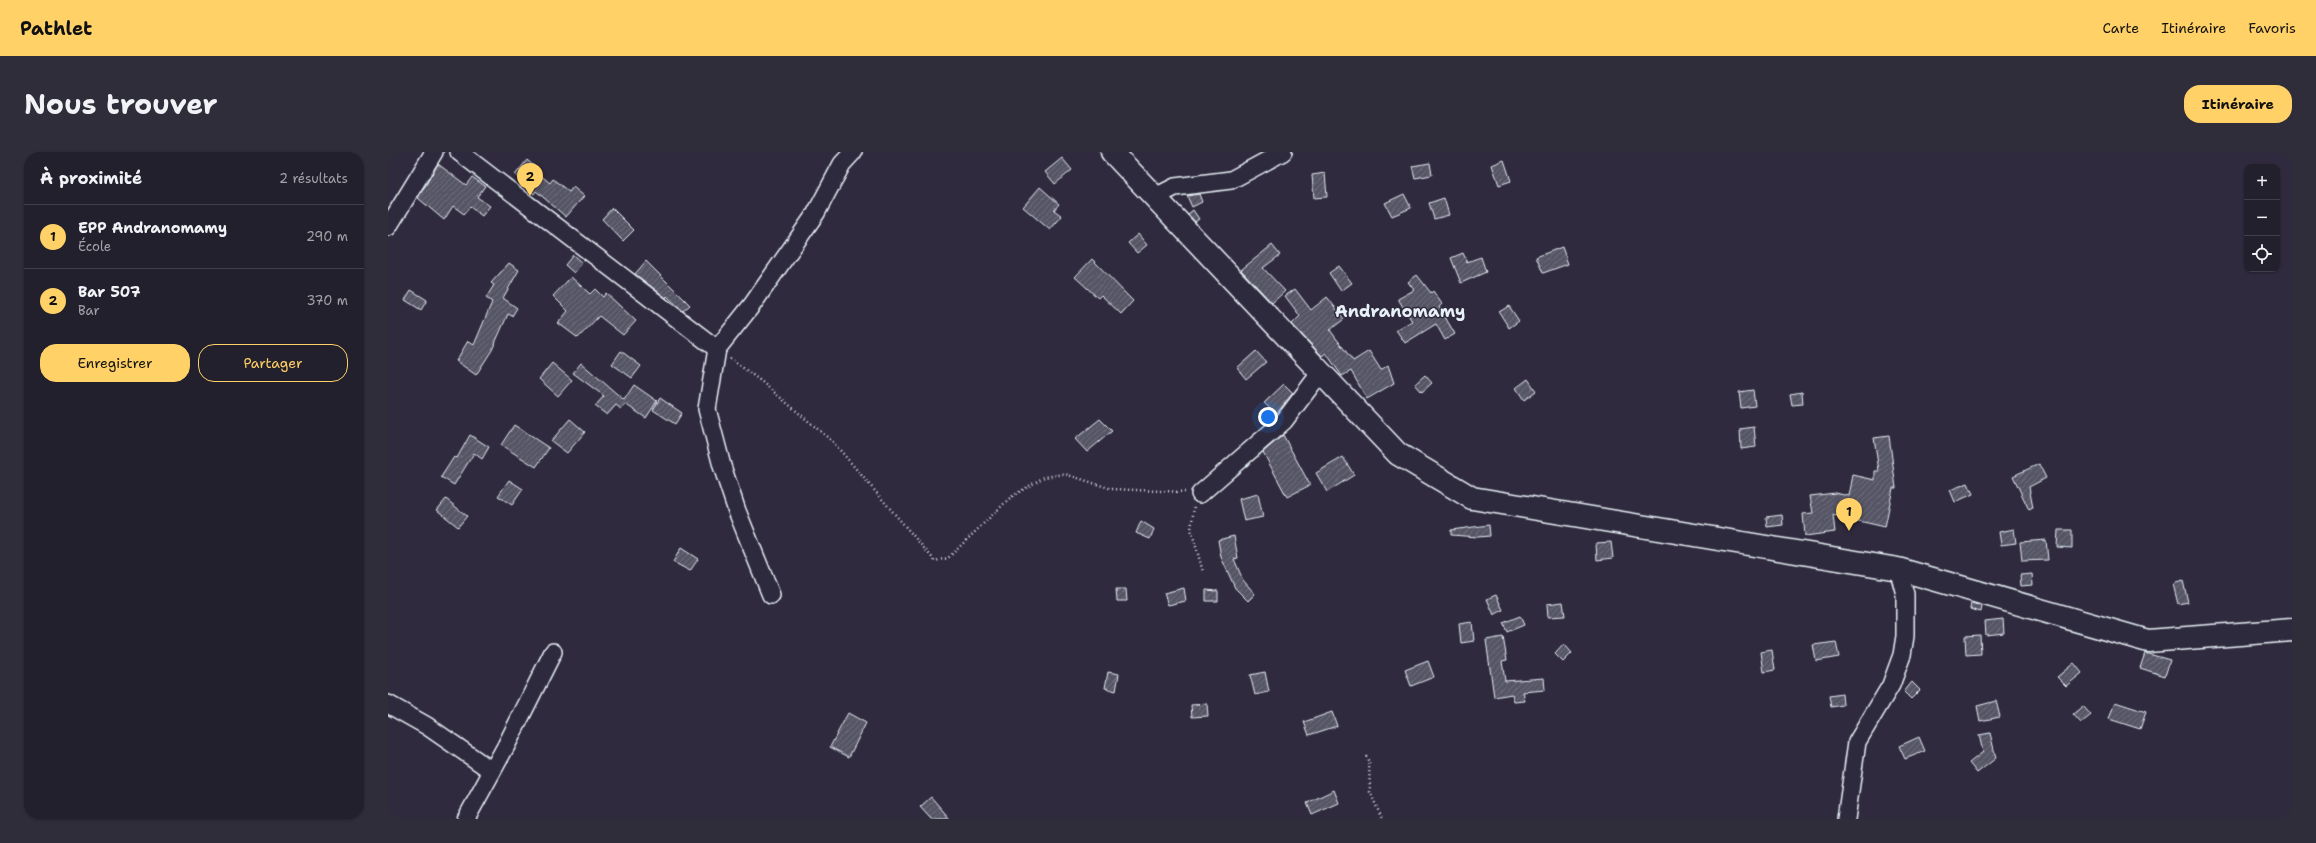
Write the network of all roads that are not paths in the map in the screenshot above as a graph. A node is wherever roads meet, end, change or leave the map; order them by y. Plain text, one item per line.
1 (434, 152) edge
2 (459, 152) edge
3 (853, 152) edge
4 (1112, 152) edge
5 (1283, 152) edge
6 (1155, 197) junction
7 (388, 228) edge
8 (717, 349) junction
9 (1321, 372) junction
10 (1200, 494) road end
11 (1898, 569) junction
12 (771, 595) dead end
13 (2292, 630) edge
14 (553, 652) dead end
15 (388, 704) edge
16 (492, 771) junction
17 (466, 819) edge
18 (1846, 819) edge

1 - 7 street
2 - 8 street
3 - 8 street
4 - 6 main road
5 - 6 street
6 - 9 main road
8 - 12 street
9 - 10 street
9 - 11 main road
11 - 13 main road
11 - 18 street
14 - 16 street
15 - 16 street
16 - 17 street

